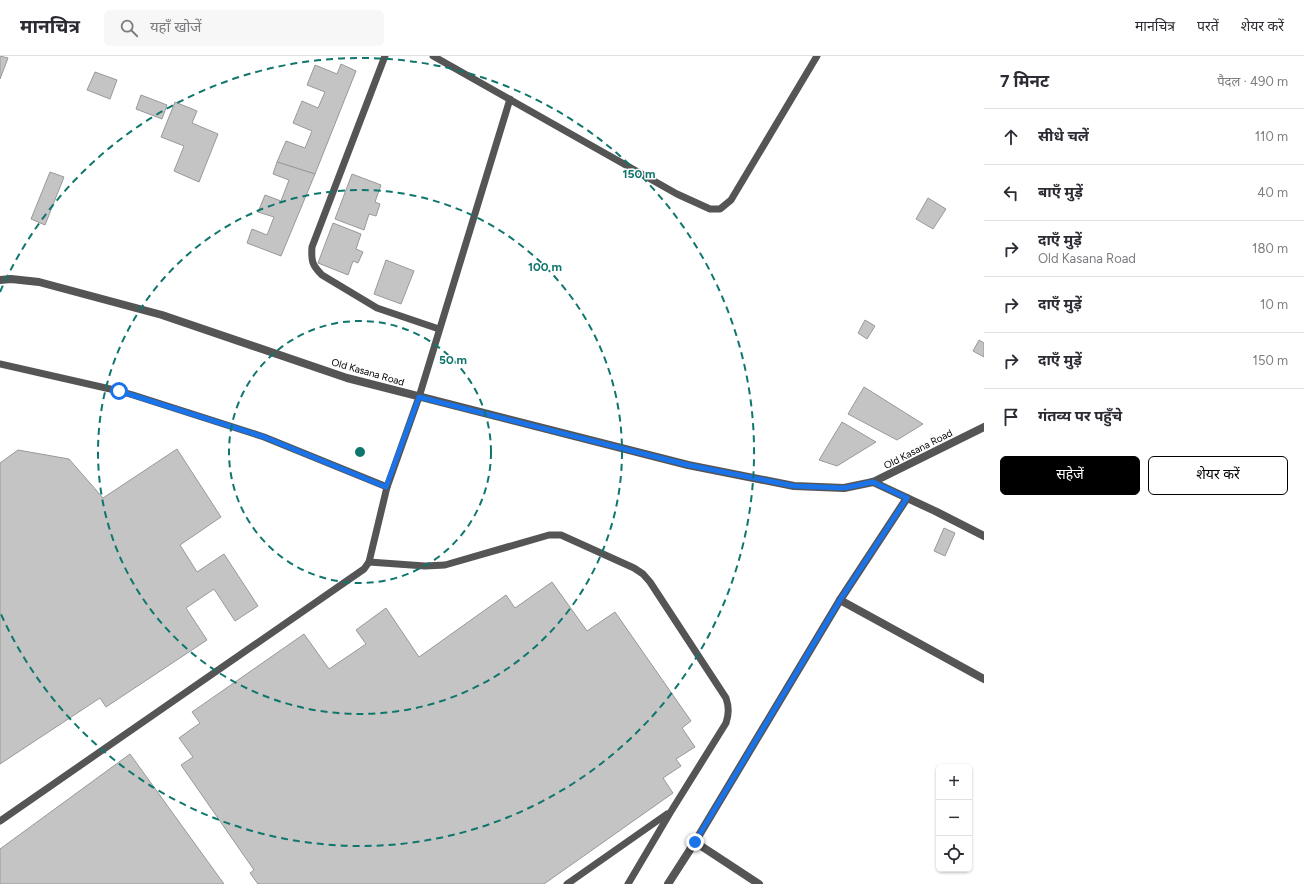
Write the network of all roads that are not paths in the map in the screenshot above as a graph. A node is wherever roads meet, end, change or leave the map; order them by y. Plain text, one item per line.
1 (385, 56) edge
2 (433, 56) edge
3 (817, 56) edge
4 (510, 99) junction
5 (0, 280) edge
6 (439, 329) junction
7 (0, 364) edge
8 (419, 397) junction
9 (984, 427) edge
10 (873, 482) junction
11 (386, 487) junction
12 (907, 498) junction
13 (984, 536) edge
14 (369, 562) junction
15 (840, 600) junction
16 (984, 679) edge
17 (670, 813) junction
18 (0, 821) edge
19 (695, 842) junction
20 (567, 884) edge
21 (628, 884) edge
22 (668, 884) edge
23 (759, 884) edge

1 - 6 lane
2 - 4 lane
3 - 4 lane
4 - 6 lane
5 - 8 street, Old Kasana Road
6 - 8 lane
7 - 11 lane
8 - 10 street, Old Kasana Road
8 - 11 lane
9 - 10 street, Old Kasana Road
10 - 12 street
11 - 14 lane
12 - 13 street
12 - 15 street
14 - 17 lane
14 - 18 lane
15 - 16 street
15 - 19 street
17 - 20 lane
17 - 21 lane
19 - 22 street
19 - 23 street

